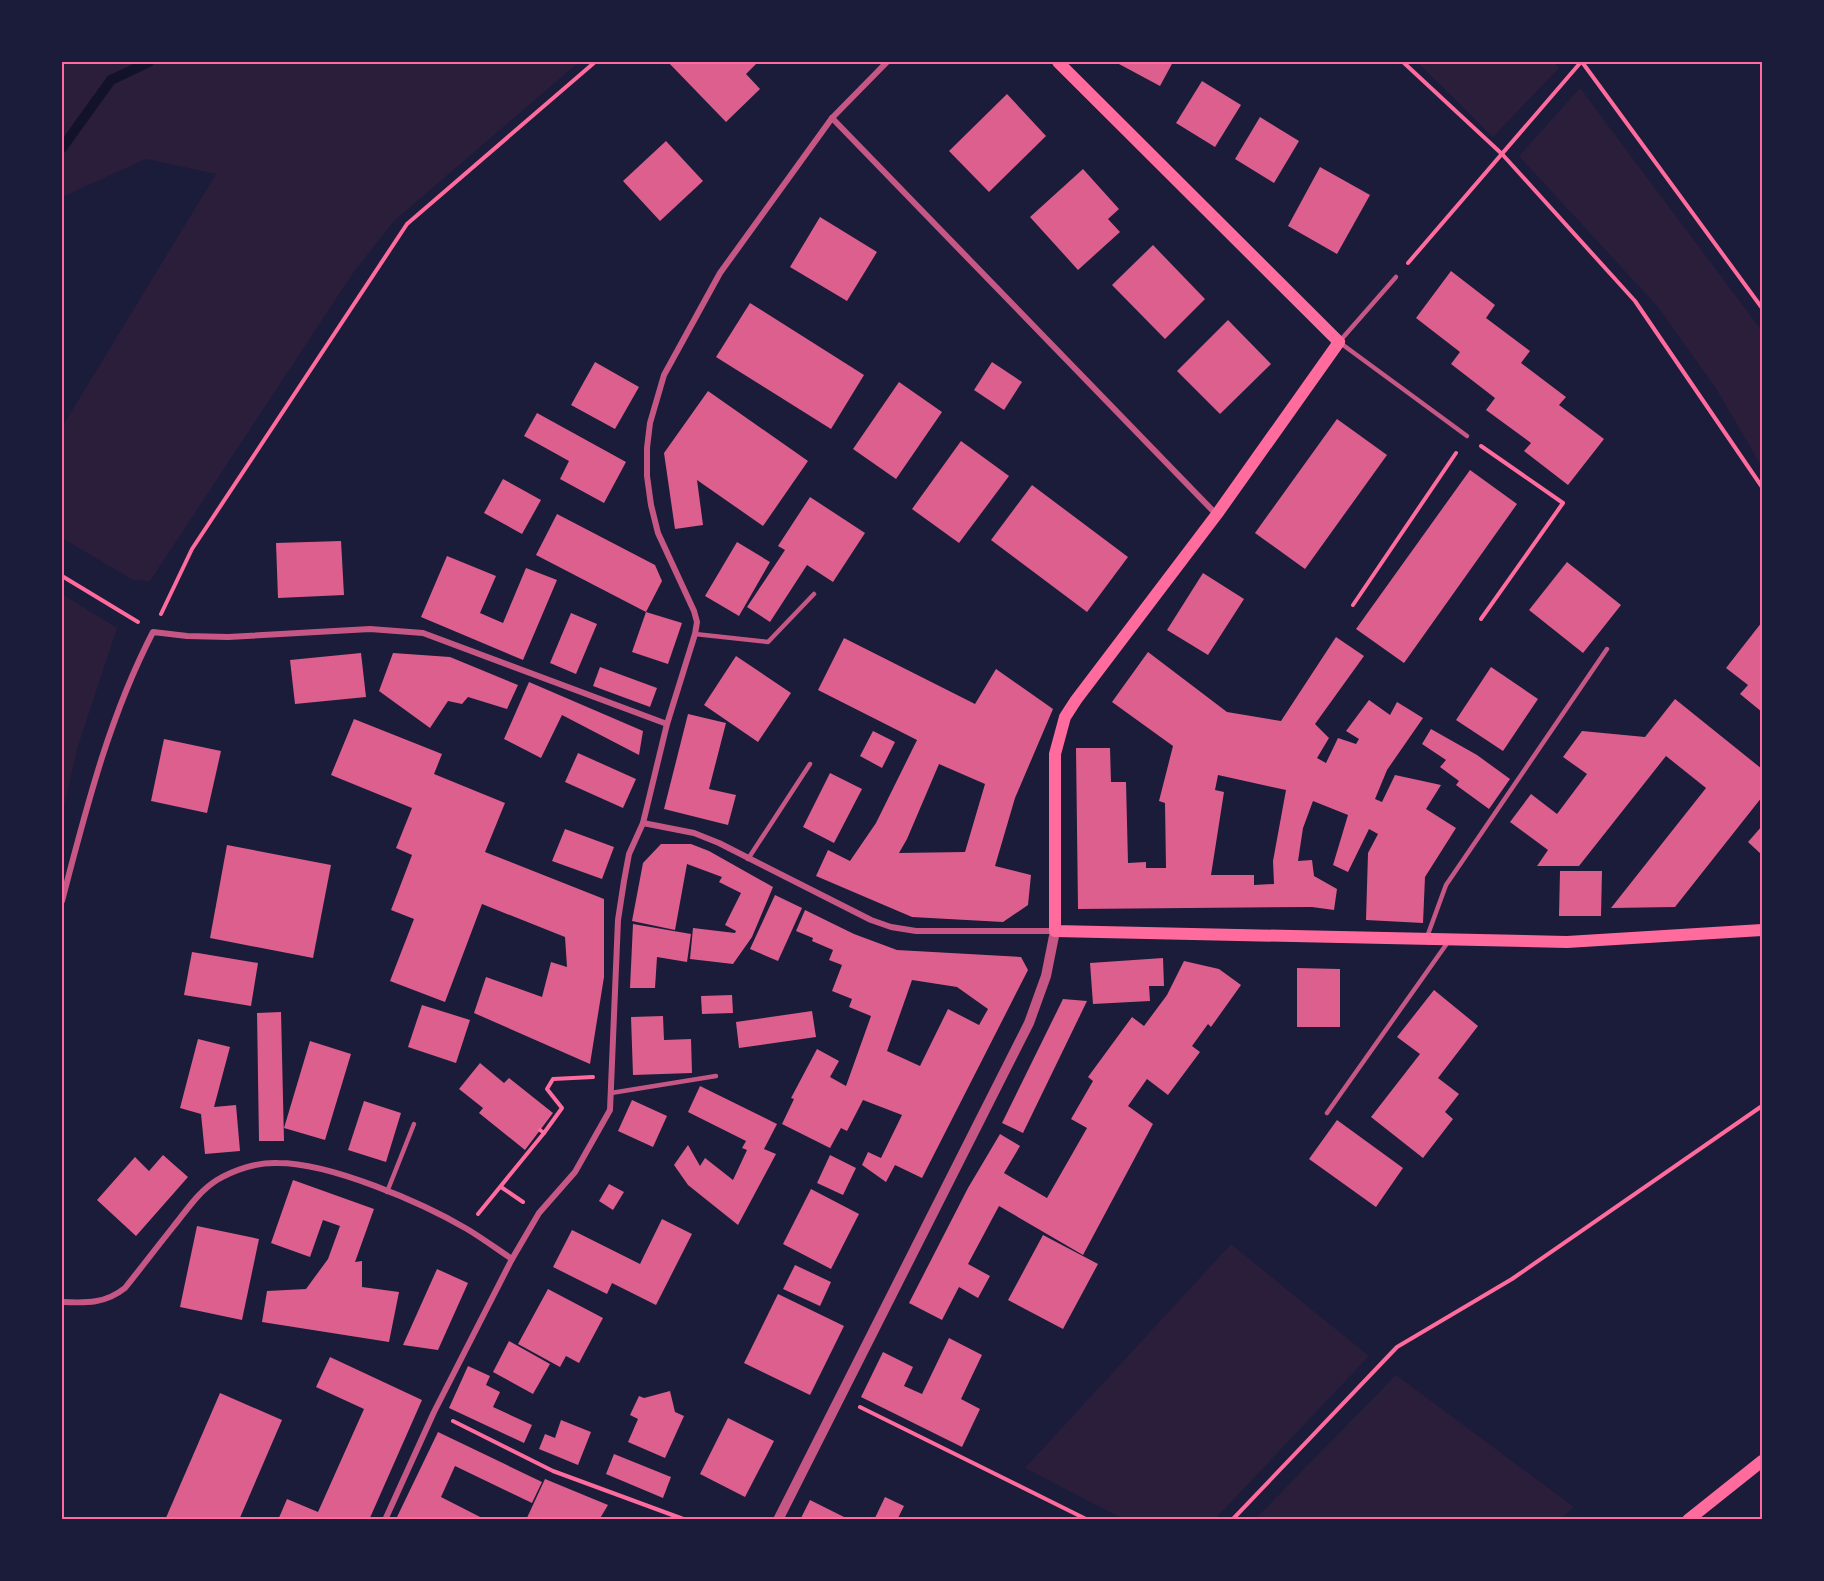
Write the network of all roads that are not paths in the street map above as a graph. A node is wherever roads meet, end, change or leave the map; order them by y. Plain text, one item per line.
1 (887, 62) edge
2 (1058, 62) edge
3 (832, 118) junction
4 (1396, 277) road end
5 (1339, 342) junction
6 (1467, 436) road end
7 (1217, 514) junction
8 (814, 594) dead end
9 (695, 634) junction
10 (1607, 649) dead end
11 (667, 724) junction
12 (810, 764) dead end
13 (643, 823) junction
14 (748, 859) junction
15 (62, 901) edge
16 (1762, 930) edge
17 (1055, 932) junction
18 (1426, 940) junction
19 (1450, 940) junction
20 (716, 1076) dead end
21 (612, 1093) junction
22 (1327, 1113) dead end
23 (414, 1124) dead end
24 (387, 1191) junction
25 (512, 1259) junction
26 (62, 1302) edge
27 (1762, 1461) edge
28 (385, 1520) edge
29 (778, 1520) edge
30 (1688, 1520) edge

1 - 3 street
2 - 5 main road
3 - 7 street
3 - 9 street
4 - 5 lane
5 - 6 lane
5 - 7 main road
7 - 17 main road
8 - 9 lane
9 - 11 street
10 - 18 lane
11 - 13 street
11 - 15 street
12 - 14 lane
13 - 14 street
13 - 21 street
14 - 17 street
16 - 19 main road
17 - 18 main road
17 - 29 street
18 - 19 main road
19 - 22 lane
20 - 21 lane
21 - 25 street
23 - 24 lane
24 - 25 street
24 - 26 street
25 - 28 street
27 - 30 main road

